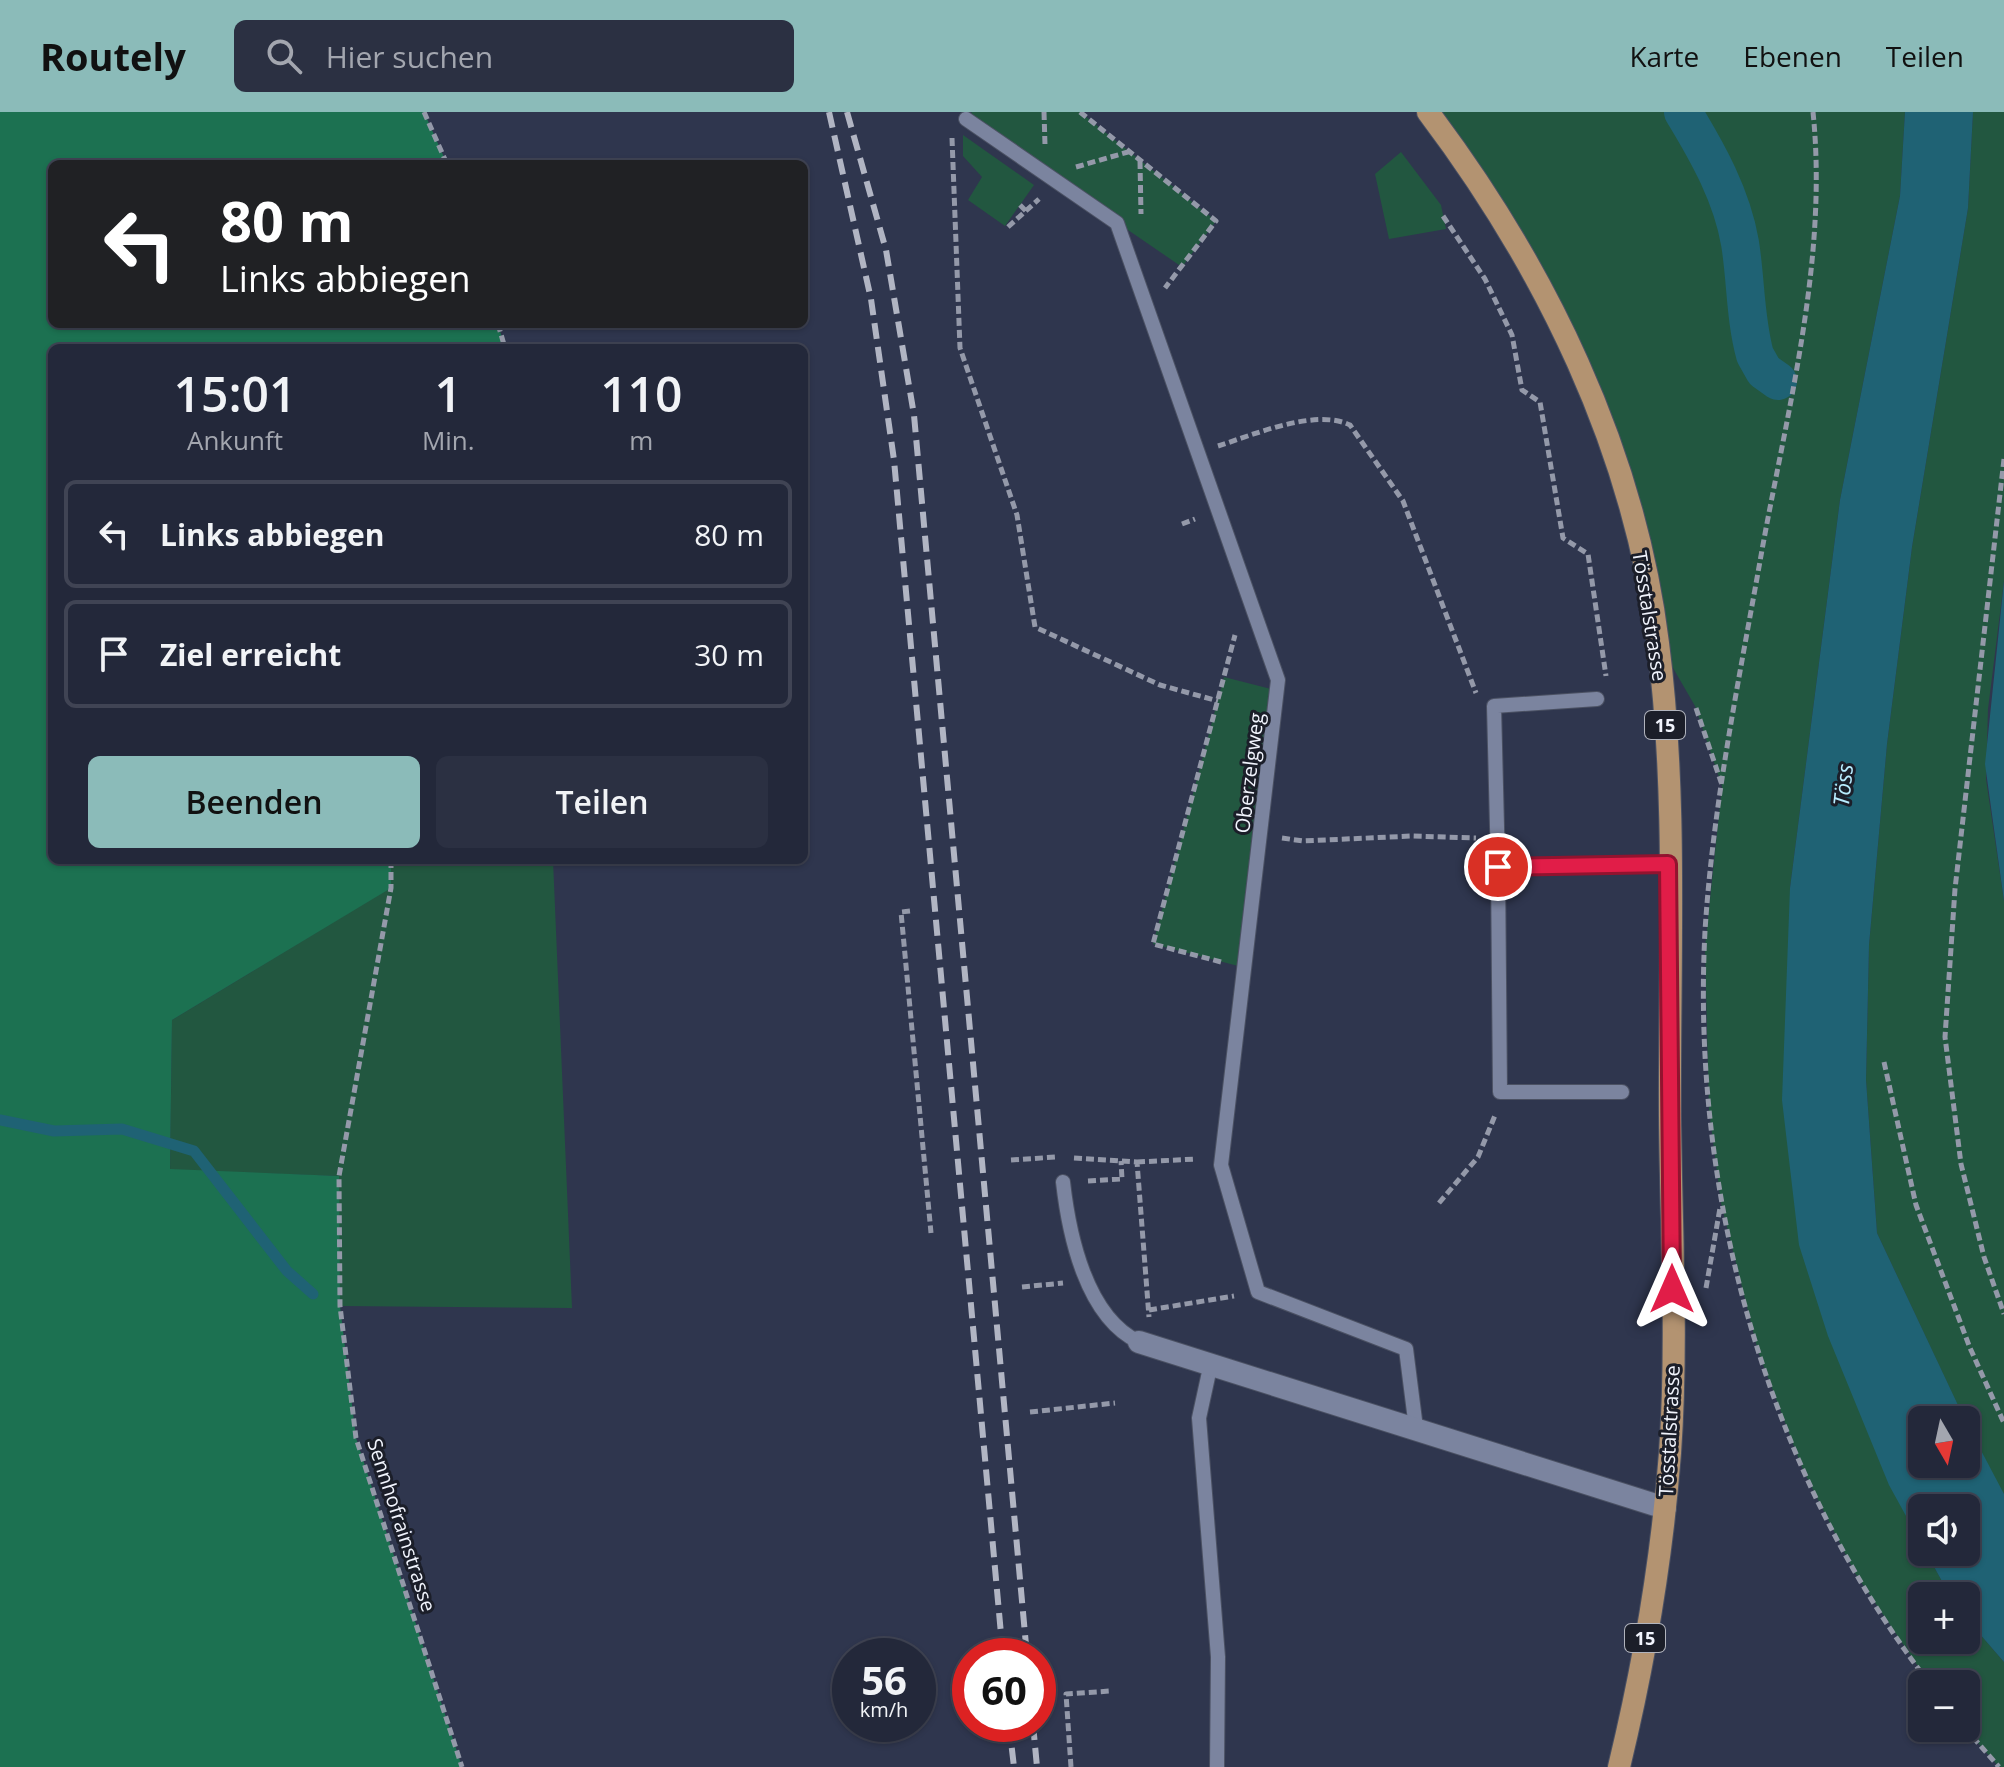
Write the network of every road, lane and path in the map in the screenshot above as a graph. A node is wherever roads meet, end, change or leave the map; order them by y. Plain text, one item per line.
1 (424, 112) edge
2 (1080, 112) edge
3 (1428, 112) edge
4 (1813, 112) edge
5 (966, 119) joint
6 (1129, 152) junction
7 (445, 160) edge
8 (1140, 161) junction
9 (1053, 179) junction
10 (1020, 205) dead end
11 (1026, 211) junction
12 (1443, 216) dead end
13 (1141, 223) dead end
14 (1008, 227) dead end
15 (1148, 311) junction
16 (1199, 453) junction
17 (2004, 459) edge
18 (1247, 592) junction
19 (1597, 699) joint
20 (1218, 701) junction
21 (1494, 706) junction
22 (1261, 835) junction
23 (1497, 838) junction
24 (391, 864) edge
25 (1668, 864) junction
26 (1498, 867) junction
27 (910, 911) dead end
28 (1246, 968) junction
29 (1884, 1062) dead end
30 (1500, 1092) junction
31 (1622, 1092) dead end
32 (1222, 1158) junction
33 (1011, 1160) dead end
34 (1121, 1161) junction
35 (1137, 1162) junction
36 (1079, 1181) dead end
37 (1063, 1182) dead end
38 (1439, 1203) dead end
39 (1721, 1203) junction
40 (931, 1233) dead end
41 (1088, 1281) junction
42 (1022, 1287) dead end
43 (1706, 1288) dead end
44 (1258, 1292) junction
45 (1149, 1310) junction
46 (2004, 1314) edge
47 (1145, 1344) junction
48 (1211, 1363) junction
49 (1115, 1403) dead end
50 (1030, 1412) dead end
51 (2004, 1423) edge
52 (1416, 1428) junction
53 (1665, 1508) junction
54 (1921, 1670) edge
55 (1110, 1691) dead end
56 (1977, 1742) edge
57 (462, 1767) edge
58 (1071, 1767) edge
59 (1217, 1767) edge
60 (1619, 1767) edge
61 (1999, 1767) edge

1 - 7 path
2 - 6 path
3 - 25 main road, Tösstalstrasse / 15
4 - 39 path
5 - 9 lane, Oberzelgweg
5 - 20 path
6 - 8 path
6 - 9 path
8 - 13 path
8 - 15 path
9 - 11 path
9 - 15 lane, Oberzelgweg
10 - 11 path
11 - 14 path
12 - 19 path
15 - 16 lane, Oberzelgweg
16 - 18 lane, Oberzelgweg
16 - 21 path
17 - 46 path
18 - 20 path
18 - 22 lane, Oberzelgweg
19 - 21 lane
20 - 28 path
21 - 23 lane
22 - 23 path
22 - 28 lane, Oberzelgweg
23 - 26 lane
24 - 57 path, Sennhofrainstrasse
25 - 26 lane
25 - 53 main road, Tösstalstrasse / 15
26 - 30 lane
27 - 40 path
28 - 32 lane, Oberzelgweg
29 - 51 path
30 - 31 lane
30 - 38 path
32 - 35 path
32 - 44 lane, Oberzelgweg
33 - 34 path
34 - 35 path
34 - 36 path
35 - 45 path
37 - 41 lane, Tösstalstrasse
39 - 43 path
39 - 54 path
41 - 42 path
41 - 47 lane, Tösstalstrasse
44 - 45 path
44 - 52 lane
45 - 47 path
47 - 48 street, Tösstalstrasse
48 - 52 street, Tösstalstrasse
48 - 59 lane
49 - 50 path
52 - 53 street, Tösstalstrasse
53 - 60 main road, Tösstalstrasse / 15
55 - 58 path
56 - 61 path

